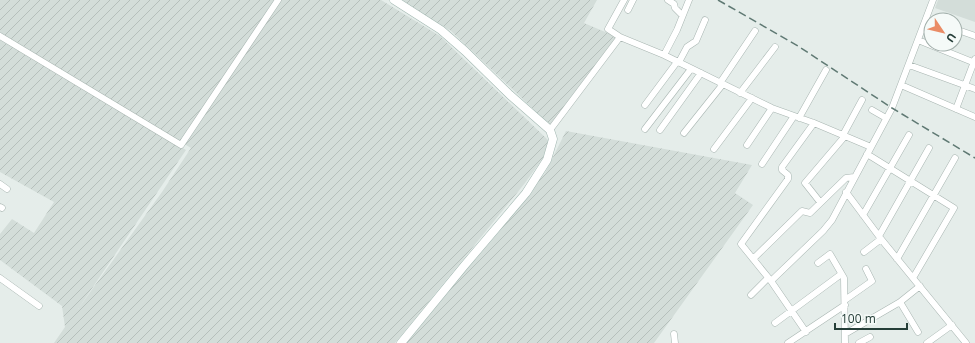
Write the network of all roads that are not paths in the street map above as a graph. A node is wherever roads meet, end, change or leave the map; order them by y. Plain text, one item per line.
1 (278, 0) edge
2 (394, 0) edge
3 (624, 0) edge
4 (633, 0) edge
5 (668, 0) edge
6 (689, 0) edge
7 (933, 0) edge
8 (628, 10) dead end
9 (931, 12) edge
10 (682, 15) junction
11 (705, 20) dead end
12 (755, 31) dead end
13 (923, 31) edge
14 (963, 32) edge
15 (0, 36) edge
16 (975, 36) edge
17 (620, 37) junction
18 (918, 40) junction
19 (775, 47) dead end
20 (664, 55) junction
21 (975, 61) edge
22 (678, 62) junction
23 (909, 65) junction
24 (691, 68) junction
25 (826, 70) dead end
26 (701, 74) junction
27 (721, 84) junction
28 (901, 85) junction
29 (965, 86) junction
30 (975, 89) edge
31 (740, 93) junction
32 (752, 98) junction
33 (862, 100) dead end
34 (645, 105) dead end
35 (772, 108) junction
36 (956, 109) junction
37 (872, 110) dead end
38 (797, 117) junction
39 (975, 117) edge
40 (886, 118) junction
41 (814, 123) junction
42 (645, 129) dead end
43 (550, 130) junction
44 (660, 130) dead end
45 (684, 133) dead end
46 (910, 135) dead end
47 (844, 136) junction
48 (747, 145) dead end
49 (871, 147) junction
50 (929, 148) dead end
51 (714, 149) dead end
52 (867, 154) junction
53 (955, 158) dead end
54 (762, 164) dead end
55 (891, 168) junction
56 (854, 177) junction
57 (911, 181) junction
58 (0, 184) edge
59 (6, 190) dead end
60 (846, 192) junction
61 (933, 196) junction
62 (820, 202) junction
63 (863, 215) junction
64 (880, 238) junction
65 (864, 252) dead end
66 (897, 258) junction
67 (753, 259) junction
68 (818, 262) dead end
69 (866, 269) dead end
70 (840, 275) junction
71 (0, 278) edge
72 (913, 278) junction
73 (769, 280) junction
74 (920, 286) junction
75 (752, 295) dead end
76 (845, 302) junction
77 (900, 302) junction
78 (39, 306) dead end
79 (792, 310) junction
80 (775, 323) dead end
81 (952, 325) junction
82 (806, 332) junction
83 (918, 332) dead end
84 (674, 334) dead end
85 (845, 334) junction
86 (870, 337) dead end
87 (401, 343) edge
88 (675, 343) edge
89 (788, 343) edge
90 (845, 343) edge
91 (859, 343) edge
92 (927, 343) edge
93 (966, 343) edge

1 - 15 street
2 - 43 street
3 - 17 street
4 - 8 street
5 - 10 street
6 - 10 street
7 - 9 street
10 - 20 street
11 - 22 street
12 - 27 street
13 - 18 street
14 - 16 street
17 - 20 street
17 - 43 street
18 - 21 street
18 - 23 street
19 - 31 street
20 - 22 street
21 - 29 street
22 - 24 street
22 - 34 street
23 - 28 street
23 - 29 street
24 - 26 street
24 - 42 street
25 - 38 street
26 - 27 street
26 - 44 street
27 - 31 street
27 - 45 street
28 - 36 street
28 - 40 street
29 - 30 street
29 - 36 street
31 - 32 street
32 - 35 street
32 - 51 street
33 - 47 street
35 - 38 street
35 - 48 street
36 - 39 street
37 - 40 street
38 - 41 street
38 - 54 street
40 - 49 street
41 - 47 street
41 - 67 street
43 - 87 street
46 - 55 street
47 - 49 street
47 - 62 street
49 - 52 street
50 - 57 street
52 - 55 street
52 - 56 street
53 - 61 street
55 - 57 street
55 - 63 street
56 - 60 street
56 - 62 street
57 - 61 street
57 - 64 street
58 - 59 street
60 - 63 street
60 - 73 street
61 - 66 street
61 - 72 street
62 - 67 street
63 - 64 street
64 - 65 street
64 - 66 street
66 - 72 street
67 - 73 street
68 - 70 street
69 - 76 street
70 - 76 street
70 - 79 street
71 - 78 street
72 - 74 street
73 - 75 street
73 - 79 street
74 - 77 street
74 - 81 street
76 - 82 street
76 - 85 street
77 - 83 street
77 - 85 street
79 - 80 street
79 - 82 street
81 - 92 street
81 - 93 street
82 - 89 street
84 - 88 street
85 - 90 street
86 - 91 street

